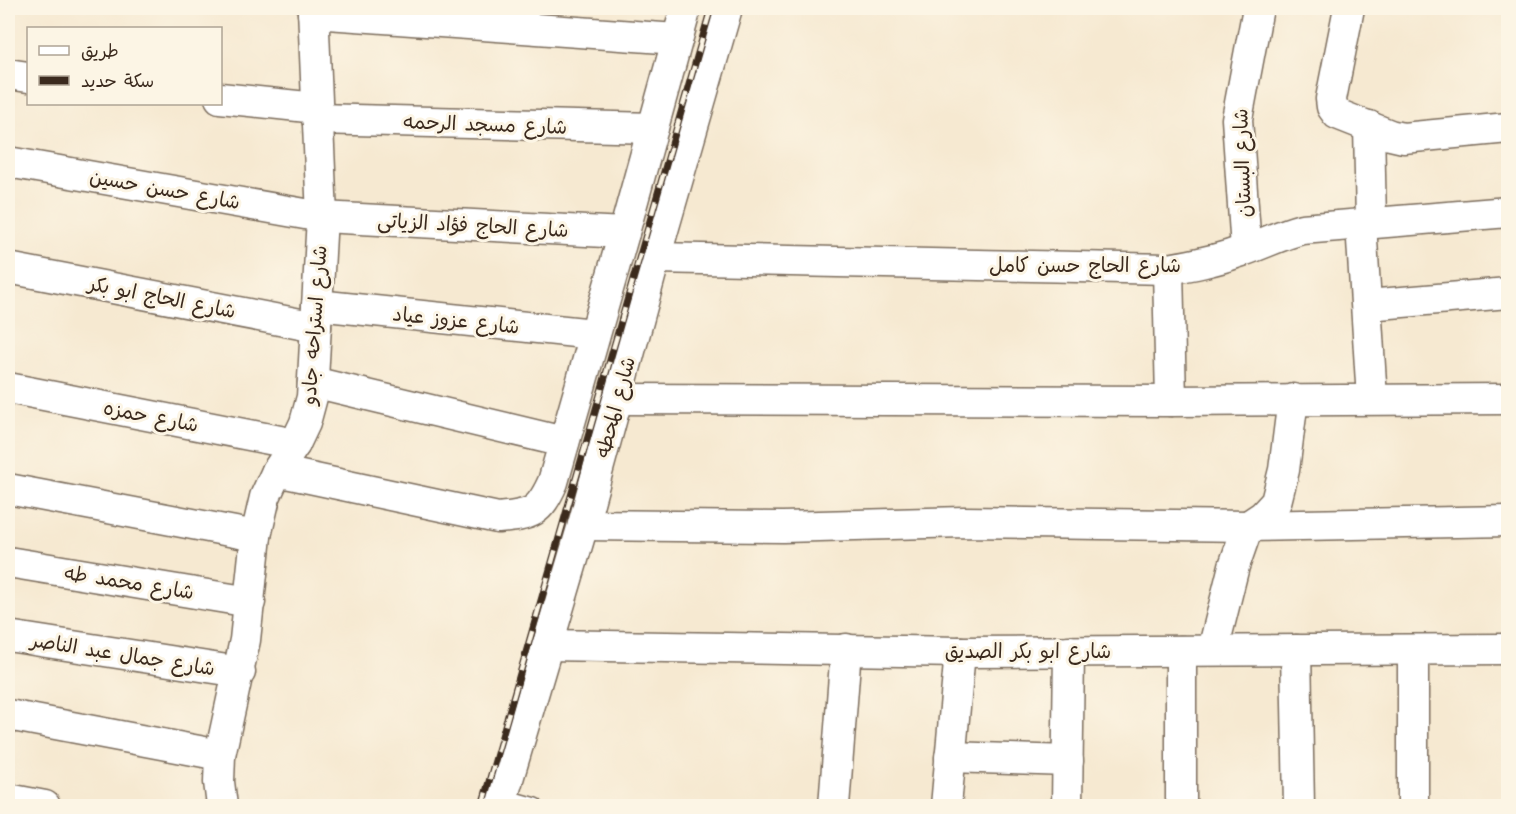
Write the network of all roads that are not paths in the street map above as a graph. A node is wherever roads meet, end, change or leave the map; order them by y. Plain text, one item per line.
1 (686, 8) edge
2 (727, 8) edge
3 (1258, 8) edge
4 (1348, 8) edge
5 (313, 10) edge
6 (677, 39) junction
7 (8, 74) edge
8 (27, 77) edge
9 (222, 98) edge
10 (317, 113) junction
11 (1369, 126) junction
12 (653, 128) junction
13 (1509, 128) edge
14 (8, 162) edge
15 (322, 217) junction
16 (1508, 219) edge
17 (1366, 224) junction
18 (624, 233) junction
19 (1246, 249) junction
20 (655, 258) junction
21 (8, 268) edge
22 (1168, 268) junction
23 (1509, 293) edge
24 (1366, 305) junction
25 (317, 316) junction
26 (594, 334) junction
27 (314, 382) junction
28 (8, 388) edge
29 (616, 399) junction
30 (1293, 399) junction
31 (1372, 399) junction
32 (1509, 399) edge
33 (1172, 401) junction
34 (564, 442) junction
35 (296, 444) junction
36 (277, 471) junction
37 (8, 489) edge
38 (1509, 521) edge
39 (583, 525) junction
40 (1248, 526) junction
41 (256, 537) junction
42 (8, 562) edge
43 (249, 602) junction
44 (8, 636) edge
45 (547, 645) junction
46 (846, 649) junction
47 (1509, 649) edge
48 (1213, 650) junction
49 (1296, 650) junction
50 (1413, 650) junction
51 (1069, 651) junction
52 (1181, 651) junction
53 (960, 652) junction
54 (240, 672) junction
55 (8, 715) edge
56 (220, 755) junction
57 (950, 757) junction
58 (1068, 761) junction
59 (8, 800) edge
60 (501, 802) edge
61 (45, 807) edge
62 (222, 807) edge
63 (535, 807) edge
64 (834, 807) edge
65 (946, 807) edge
66 (1067, 807) edge
67 (1181, 807) edge
68 (1299, 807) edge
69 (1413, 807) edge

1 - 6 street, شارع المحطه
2 - 20 street, شارع المحطه
3 - 19 street, شارع البستان
4 - 11 street
5 - 6 street
5 - 10 street, شارع استراحه جادو
6 - 12 street, شارع المحطه
7 - 8 street
9 - 10 street, شارع مسجد الرحمه
10 - 12 street, شارع مسجد الرحمه
10 - 15 street, شارع استراحه جادو
11 - 13 street
11 - 17 street
12 - 18 street, شارع المحطه
14 - 15 street, شارع حسن حسين
15 - 18 street, شارع الحاج فؤاد الزياتى
15 - 25 street, شارع استراحه جادو
16 - 17 street, شارع الحاج حسن كامل
17 - 19 street, شارع الحاج حسن كامل
17 - 24 street
18 - 26 street, شارع المحطه
19 - 22 street, شارع الحاج حسن كامل
20 - 22 street, شارع الحاج حسن كامل
20 - 29 street, شارع المحطه
21 - 25 street, شارع الحاج ابو بكر
22 - 33 street
23 - 24 street
24 - 31 street
25 - 26 street, شارع عزوز عياد
25 - 27 street, شارع استراحه جادو
26 - 34 street, شارع المحطه
27 - 34 street
27 - 35 street, شارع استراحه جادو
28 - 35 street, شارع حمزه
29 - 33 street
29 - 39 street, شارع المحطه
30 - 31 street
30 - 33 street
30 - 40 street
31 - 32 street
34 - 36 street, شارع المحطه
35 - 36 street, شارع استراحه جادو
36 - 41 street, شارع استراحه جادو
37 - 41 street
38 - 40 street
39 - 40 street
39 - 45 street, شارع المحطه
40 - 48 street
41 - 43 street, شارع استراحه جادو
42 - 43 street, شارع محمد طه
43 - 54 street, شارع استراحه جادو
44 - 54 street, شارع جمال عبد الناصر
45 - 46 street, شارع ابو بكر الصديق
45 - 60 street, شارع المحطه
46 - 53 street, شارع ابو بكر الصديق
46 - 64 street
47 - 50 street, شارع ابو بكر الصديق
48 - 49 street, شارع ابو بكر الصديق
48 - 52 street, شارع ابو بكر الصديق
49 - 50 street, شارع ابو بكر الصديق
49 - 68 street
50 - 69 street
51 - 52 street, شارع ابو بكر الصديق
51 - 53 street, شارع ابو بكر الصديق
51 - 58 street
52 - 67 street
53 - 57 street
54 - 56 street, شارع استراحه جادو
55 - 56 street
56 - 62 street, شارع استراحه جادو
57 - 58 street
57 - 65 street
58 - 66 street
59 - 61 street
60 - 63 lane

